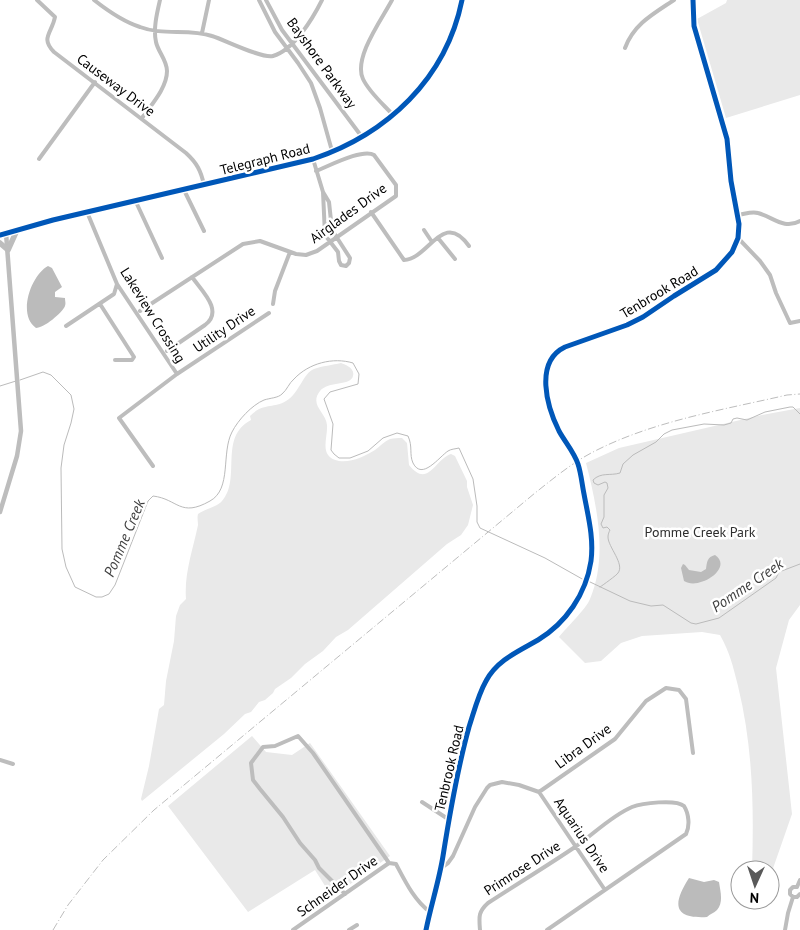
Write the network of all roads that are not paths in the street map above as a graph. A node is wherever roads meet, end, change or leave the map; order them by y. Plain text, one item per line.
1 (37, 0) edge
2 (94, 0) edge
3 (160, 0) edge
4 (209, 0) edge
5 (259, 0) edge
6 (266, 0) edge
7 (322, 0) edge
8 (392, 0) edge
9 (462, 0) edge
10 (674, 0) edge
11 (694, 0) edge
12 (101, 2) edge
13 (155, 31) junction
14 (202, 33) junction
15 (292, 43) junction
16 (286, 48) junction
17 (624, 48) dead end
18 (95, 82) junction
19 (393, 115) junction
20 (142, 118) junction
21 (362, 138) junction
22 (332, 152) junction
23 (39, 159) dead end
24 (313, 159) junction
25 (316, 171) junction
26 (204, 185) junction
27 (184, 190) junction
28 (323, 192) junction
29 (136, 202) junction
30 (87, 212) junction
31 (371, 212) junction
32 (738, 215) junction
33 (800, 222) edge
34 (17, 230) junction
35 (424, 230) dead end
36 (204, 231) dead end
37 (3, 234) edge
38 (439, 237) junction
39 (337, 238) junction
40 (738, 238) junction
41 (331, 242) junction
42 (432, 242) junction
43 (0, 243) edge
44 (469, 246) dead end
45 (8, 250) junction
46 (290, 252) junction
47 (162, 258) dead end
48 (454, 259) dead end
49 (192, 277) junction
50 (117, 284) junction
51 (100, 304) junction
52 (274, 304) dead end
53 (140, 311) dead end
54 (269, 313) dead end
55 (800, 321) edge
56 (66, 326) dead end
57 (167, 351) dead end
58 (115, 360) dead end
59 (177, 374) junction
60 (153, 466) dead end
61 (0, 512) edge
62 (693, 753) dead end
63 (0, 760) edge
64 (12, 764) dead end
65 (539, 792) junction
66 (422, 802) dead end
67 (448, 818) junction
68 (577, 846) junction
69 (389, 863) junction
70 (441, 868) junction
71 (800, 880) edge
72 (799, 888) edge
73 (606, 890) junction
74 (345, 894) junction
75 (800, 894) edge
76 (793, 897) junction
77 (430, 912) junction
78 (356, 925) dead end
79 (293, 930) edge
80 (349, 930) edge
81 (426, 930) edge
82 (480, 930) edge
83 (547, 930) edge
84 (785, 930) edge

1 - 18 street, Causeway Drive
2 - 12 street
3 - 13 street
4 - 14 street
5 - 16 street, Bayshore Parkway
6 - 15 street, Bayshore Parkway
7 - 15 street
8 - 19 street
9 - 19 main road, Telegraph Road
10 - 17 street
11 - 32 street, Tenbrook Road
12 - 13 street
13 - 14 street
13 - 20 street
14 - 16 street
15 - 16 street
15 - 21 street, Bayshore Parkway
16 - 22 street, Bayshore Parkway
18 - 20 street, Causeway Drive
18 - 23 street
19 - 21 main road, Telegraph Road
20 - 26 street, Causeway Drive
21 - 22 main road, Telegraph Road
22 - 24 main road, Telegraph Road
24 - 25 street
24 - 26 main road, Telegraph Road
25 - 28 street
25 - 31 street, Airglades Drive
26 - 27 main road, Telegraph Road
27 - 29 main road, Telegraph Road
27 - 36 street
28 - 39 street
28 - 41 street
29 - 30 main road, Telegraph Road
29 - 47 street
30 - 34 main road, Telegraph Road
30 - 50 street, Lakeview Crossing
31 - 39 street, Airglades Drive
31 - 42 street
32 - 33 street
32 - 40 street, Tenbrook Road
34 - 37 main road, Telegraph Road
34 - 45 main road
35 - 42 street
37 - 45 street
38 - 42 street
38 - 44 street
38 - 48 street
39 - 41 street, Airglades Drive
39 - 41 street
40 - 55 street
40 - 67 street, Tenbrook Road
41 - 46 street, Airglades Drive
43 - 45 main road
45 - 61 street
46 - 49 street, Airglades Drive
46 - 52 street
49 - 53 street, Airglades Drive
49 - 57 street
50 - 51 street
50 - 59 street, Lakeview Crossing
51 - 56 street
51 - 58 street
54 - 59 street, Utility Drive
59 - 60 street, Utility Drive
62 - 65 street, Libra Drive
63 - 64 street
65 - 68 street, Aquarius Drive
65 - 70 street, Aquarius Drive
66 - 67 street
67 - 70 street, Tenbrook Road
68 - 73 street, Aquarius Drive
68 - 73 street, Primrose Drive
68 - 82 street, Primrose Drive
69 - 74 street, Schneider Drive
69 - 74 street
69 - 77 street, Schneider Drive
70 - 77 street, Tenbrook Road
71 - 72 street
72 - 76 street
73 - 83 street
74 - 79 street, Schneider Drive
75 - 76 street
76 - 84 street
77 - 81 street, Tenbrook Road
78 - 80 street

